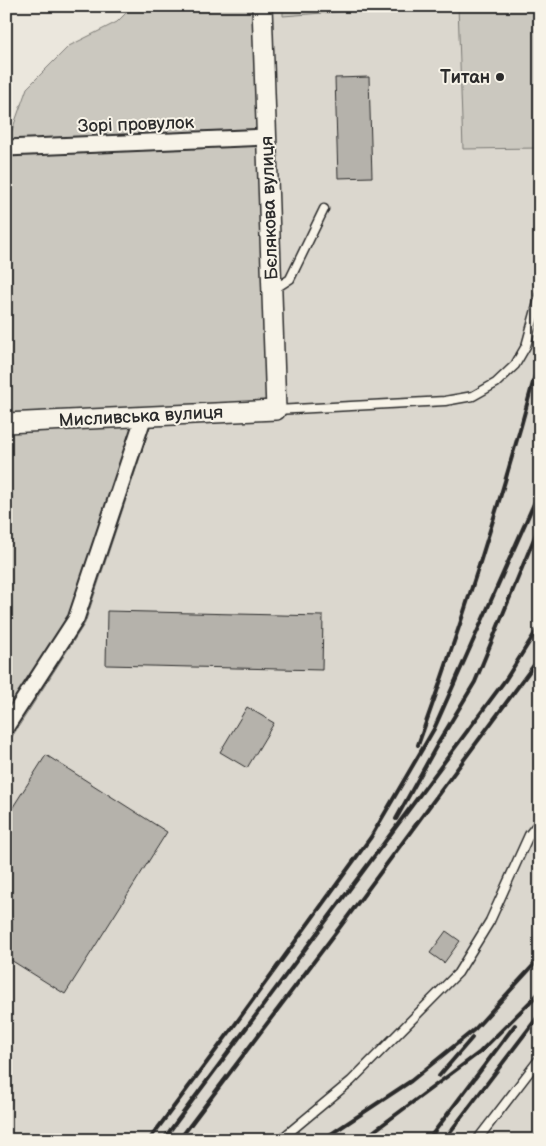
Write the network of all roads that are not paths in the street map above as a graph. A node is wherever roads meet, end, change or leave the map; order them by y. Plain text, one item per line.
1 (262, 6) edge
2 (267, 137) junction
3 (6, 148) edge
4 (324, 209) dead end
5 (272, 291) junction
6 (540, 295) edge
7 (276, 410) junction
8 (144, 416) junction
9 (6, 423) edge
10 (6, 727) edge
11 (540, 820) edge
12 (540, 1058) edge
13 (280, 1140) edge
14 (477, 1140) edge

1 - 2 street, Бєлякова вулиця
2 - 3 street, Зорі провулок
2 - 5 street, Бєлякова вулиця
4 - 5 lane
5 - 7 street, Бєлякова вулиця
6 - 7 lane
7 - 8 street, Мисливська вулиця
8 - 9 street, Мисливська вулиця
8 - 10 street
11 - 13 lane
12 - 14 lane

